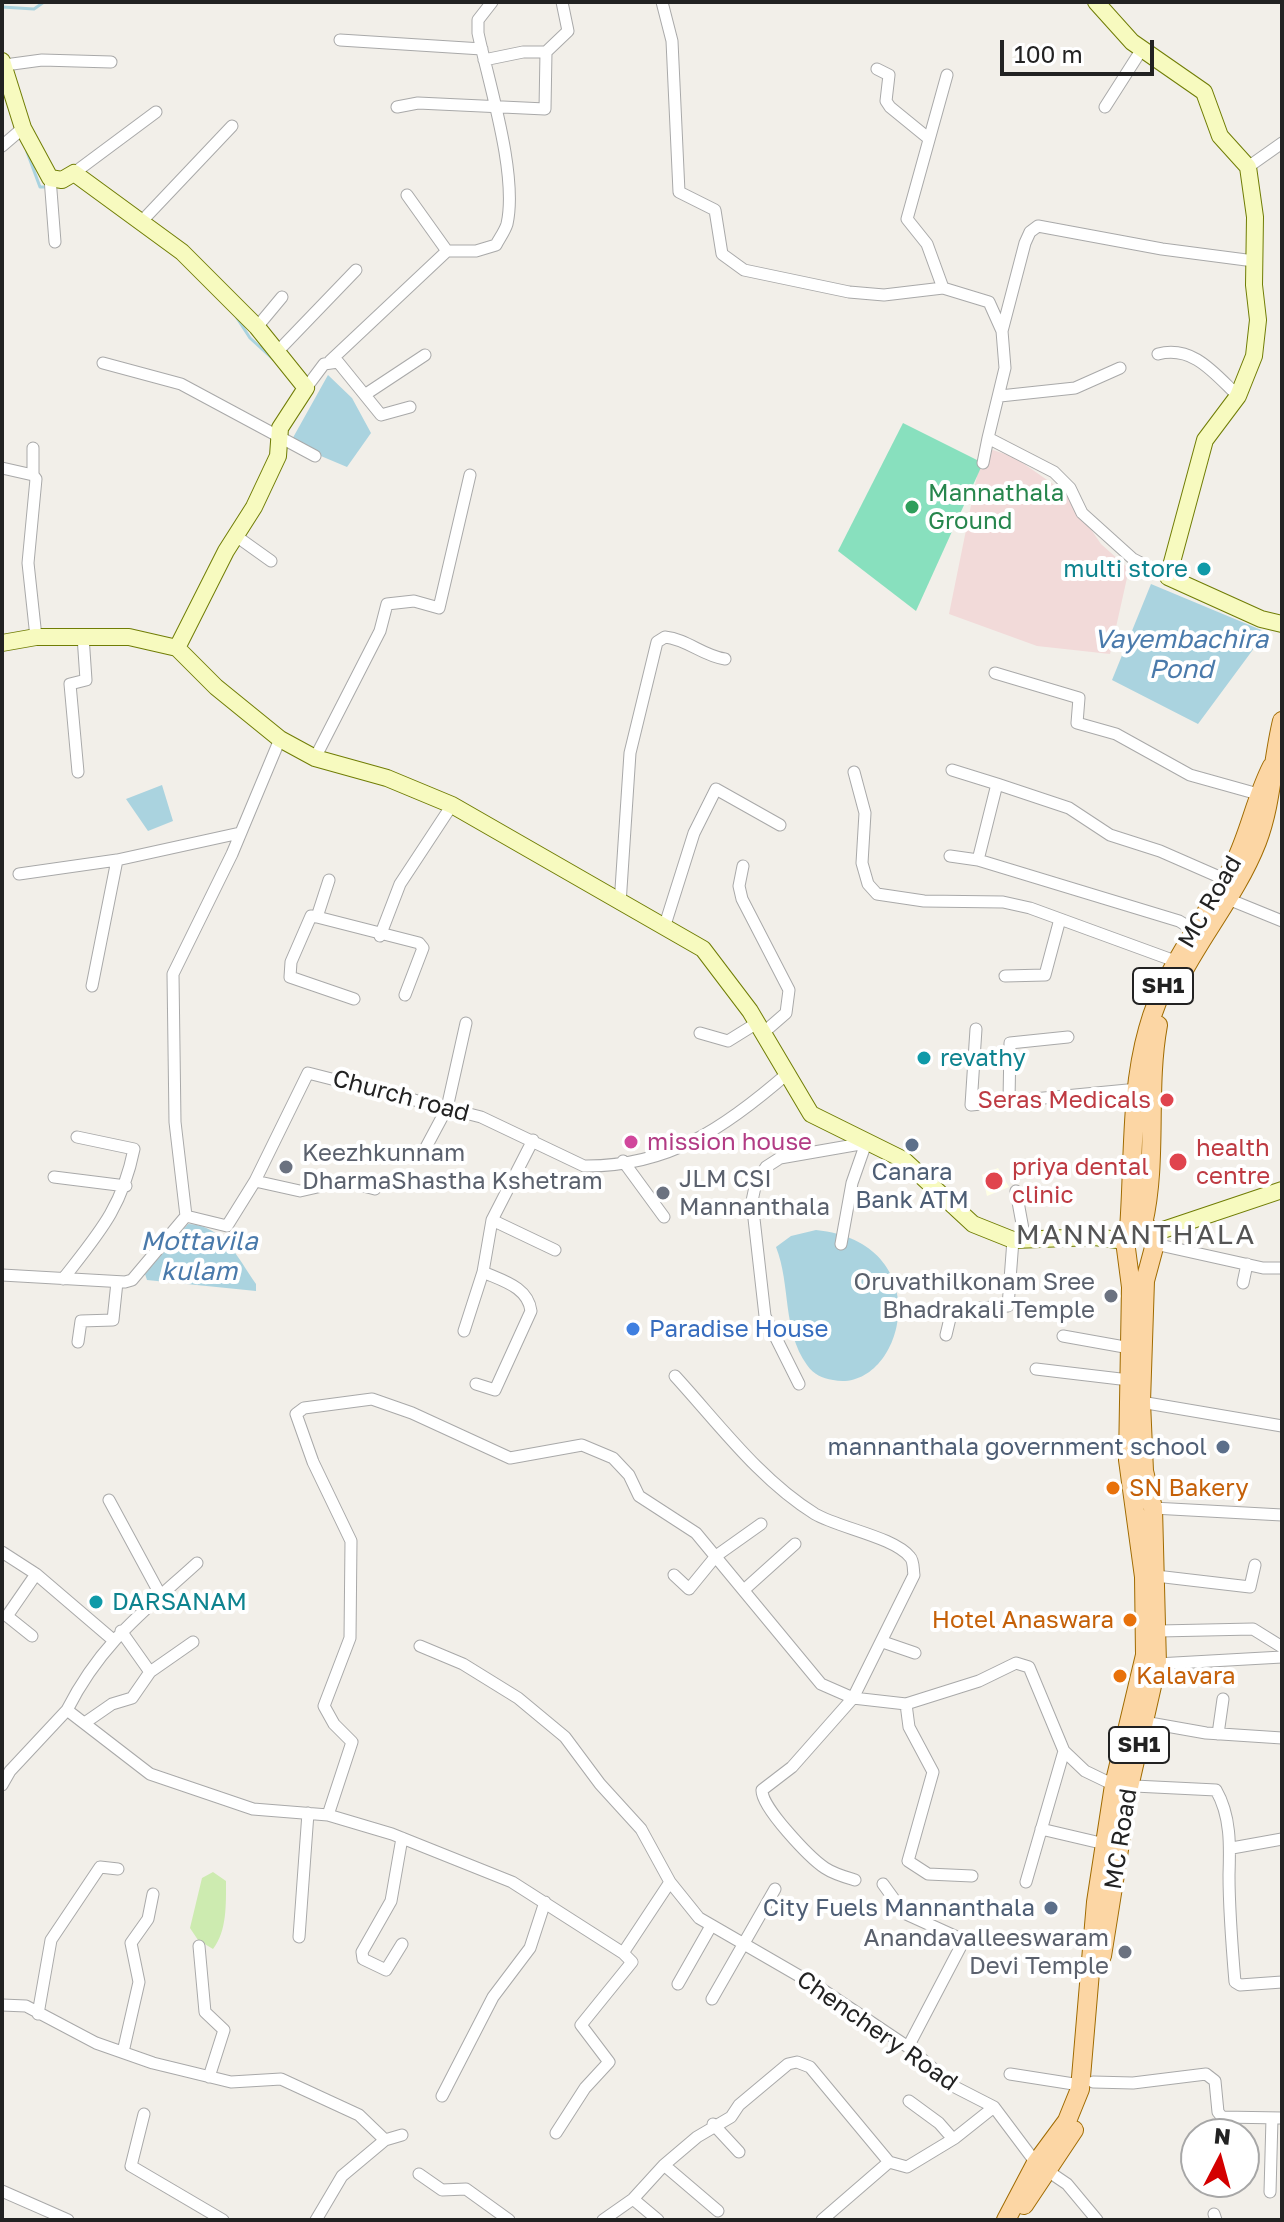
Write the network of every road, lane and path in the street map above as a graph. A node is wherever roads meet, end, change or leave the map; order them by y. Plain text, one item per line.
1 (492, 2) edge
2 (562, 2) edge
3 (662, 2) edge
4 (1096, 2) edge
5 (340, 40) dead end
6 (1142, 49) junction
7 (546, 52) junction
8 (483, 54) junction
9 (111, 62) dead end
10 (4, 63) edge
11 (877, 69) dead end
12 (947, 75) dead end
13 (494, 106) junction
14 (397, 107) dead end
15 (1105, 107) dead end
16 (156, 112) dead end
17 (232, 126) dead end
18 (23, 128) junction
19 (928, 138) junction
20 (1282, 143) edge
21 (2, 146) edge
22 (1248, 167) junction
23 (74, 173) junction
24 (50, 178) junction
25 (407, 195) dead end
26 (142, 221) junction
27 (55, 242) dead end
28 (447, 251) junction
29 (1254, 261) junction
30 (356, 270) dead end
31 (943, 288) junction
32 (282, 297) dead end
33 (257, 327) junction
34 (1002, 331) junction
35 (278, 351) junction
36 (1158, 354) dead end
37 (425, 355) dead end
38 (330, 361) junction
39 (103, 363) dead end
40 (1120, 368) dead end
41 (306, 388) junction
42 (366, 394) junction
43 (1000, 396) junction
44 (1238, 396) junction
45 (410, 407) dead end
46 (277, 438) junction
47 (988, 438) junction
48 (33, 448) dead end
49 (315, 456) dead end
50 (983, 463) dead end
51 (2, 468) edge
52 (33, 475) junction
53 (470, 475) dead end
54 (236, 536) junction
55 (271, 561) dead end
56 (1168, 577) junction
57 (1282, 624) edge
58 (83, 636) junction
59 (36, 637) junction
60 (2, 643) edge
61 (177, 648) junction
62 (725, 659) dead end
63 (995, 673) dead end
64 (1282, 721) edge
65 (280, 739) junction
66 (1280, 740) edge
67 (315, 758) junction
68 (1272, 766) junction
69 (952, 770) dead end
70 (78, 772) dead end
71 (854, 772) dead end
72 (997, 784) junction
73 (1258, 794) junction
74 (452, 805) junction
75 (780, 825) dead end
76 (240, 833) junction
77 (950, 856) dead end
78 (117, 860) junction
79 (978, 860) junction
80 (743, 866) dead end
81 (19, 874) dead end
82 (1224, 879) junction
83 (329, 880) dead end
84 (1228, 899) junction
85 (620, 904) junction
86 (317, 917) junction
87 (1060, 919) junction
88 (1282, 921) edge
89 (664, 928) junction
90 (1194, 930) junction
91 (380, 936) junction
92 (1175, 961) junction
93 (1005, 976) dead end
94 (92, 986) dead end
95 (405, 995) dead end
96 (354, 999) dead end
97 (466, 1023) dead end
98 (760, 1028) junction
99 (976, 1029) dead end
100 (700, 1033) dead end
101 (1068, 1037) dead end
102 (788, 1073) junction
103 (1138, 1089) junction
104 (1009, 1101) junction
105 (447, 1108) junction
106 (77, 1137) dead end
107 (533, 1140) junction
108 (866, 1143) junction
109 (424, 1151) dead end
110 (623, 1161) junction
111 (54, 1177) dead end
112 (255, 1181) junction
113 (126, 1186) junction
114 (375, 1189) dead end
115 (1282, 1190) edge
116 (1016, 1191) dead end
117 (186, 1216) junction
118 (664, 1217) dead end
119 (492, 1220) junction
120 (1141, 1239) junction
121 (1019, 1240) junction
122 (841, 1244) dead end
123 (555, 1250) dead end
124 (1247, 1264) junction
125 (1282, 1268) edge
126 (483, 1272) junction
127 (2, 1275) edge
128 (63, 1279) junction
129 (117, 1282) junction
130 (1243, 1283) dead end
131 (464, 1331) dead end
132 (946, 1335) dead end
133 (1063, 1336) dead end
134 (78, 1342) dead end
135 (1130, 1348) junction
136 (1036, 1369) dead end
137 (675, 1376) dead end
138 (1129, 1380) junction
139 (476, 1384) dead end
140 (799, 1384) dead end
141 (1141, 1402) junction
142 (1282, 1426) edge
143 (109, 1500) dead end
144 (1153, 1508) junction
145 (1282, 1515) edge
146 (761, 1524) dead end
147 (795, 1544) dead end
148 (2, 1552) edge
149 (716, 1556) junction
150 (197, 1563) dead end
151 (1255, 1565) dead end
152 (36, 1574) junction
153 (674, 1575) dead end
154 (1150, 1577) junction
155 (745, 1589) junction
156 (161, 1596) junction
157 (1159, 1631) junction
158 (116, 1635) junction
159 (32, 1636) dead end
160 (193, 1642) dead end
161 (883, 1642) junction
162 (420, 1646) dead end
163 (1282, 1647) edge
164 (915, 1653) dead end
165 (1282, 1657) edge
166 (1157, 1664) junction
167 (150, 1672) junction
168 (853, 1698) junction
169 (1223, 1699) dead end
170 (906, 1704) junction
171 (67, 1710) junction
172 (86, 1722) junction
173 (1144, 1722) junction
174 (1218, 1734) junction
175 (1282, 1738) edge
176 (1064, 1751) junction
177 (2, 1785) edge
178 (1122, 1786) junction
179 (308, 1813) junction
180 (328, 1815) junction
181 (1041, 1829) junction
182 (402, 1838) junction
183 (1282, 1839) edge
184 (1105, 1844) junction
185 (1232, 1848) junction
186 (118, 1869) dead end
187 (972, 1876) dead end
188 (855, 1880) dead end
189 (670, 1882) junction
190 (1026, 1882) dead end
191 (883, 1884) dead end
192 (775, 1889) dead end
193 (153, 1894) dead end
194 (545, 1902) junction
195 (711, 1926) junction
196 (299, 1937) dead end
197 (402, 1944) dead end
198 (199, 1946) dead end
199 (743, 1946) junction
200 (623, 1953) junction
201 (1282, 1982) edge
202 (678, 1984) dead end
203 (712, 1999) dead end
204 (2, 2005) edge
205 (38, 2014) junction
206 (908, 2047) junction
207 (123, 2052) junction
208 (1010, 2074) dead end
209 (209, 2077) junction
210 (1086, 2084) junction
211 (442, 2096) dead end
212 (909, 2101) dead end
213 (994, 2107) junction
214 (144, 2114) dead end
215 (1277, 2118) edge
216 (713, 2124) junction
217 (556, 2133) dead end
218 (402, 2135) dead end
219 (953, 2139) junction
220 (385, 2140) junction
221 (739, 2152) dead end
222 (889, 2162) junction
223 (664, 2165) junction
224 (1043, 2166) junction
225 (419, 2174) dead end
226 (2, 2191) edge
227 (1270, 2192) dead end
228 (633, 2199) junction
229 (718, 2211) dead end
230 (68, 2220) edge
231 (223, 2220) edge
232 (316, 2220) edge
233 (509, 2220) edge
234 (603, 2220) edge
235 (658, 2220) edge
236 (822, 2220) edge
237 (1006, 2220) edge
238 (1017, 2220) edge
239 (1097, 2220) edge

1 - 8 street
2 - 7 street
3 - 31 street
4 - 6 street
5 - 8 street
6 - 15 street
6 - 22 street
7 - 8 street
7 - 13 street
8 - 13 street
9 - 10 street
10 - 18 street
11 - 19 street
12 - 19 street
13 - 14 street
13 - 28 street
16 - 23 street
17 - 26 street
18 - 21 street
18 - 24 street
19 - 31 street
20 - 22 street
22 - 29 street
23 - 24 street
23 - 26 street
24 - 27 street
25 - 28 street
26 - 33 street
28 - 38 street
29 - 34 street
29 - 44 street
30 - 35 street
31 - 34 street
32 - 33 street
33 - 35 street
34 - 43 street
35 - 41 street
36 - 44 street
37 - 42 street
38 - 41 street
38 - 42 street
39 - 46 street
40 - 43 street
41 - 46 street
42 - 45 street
43 - 47 street
44 - 56 street
46 - 49 street
46 - 54 street
47 - 50 street
47 - 56 street
48 - 52 street
51 - 52 street
52 - 59 street
53 - 67 street
54 - 55 street
54 - 61 street
56 - 57 street
58 - 59 street
58 - 61 street
58 - 70 street
59 - 60 street
61 - 65 street
62 - 85 street
63 - 73 street
64 - 66 main road, MC Road / SH1
65 - 67 street
65 - 76 street
66 - 68 main road, MC Road / SH1
67 - 74 street
68 - 73 main road, MC Road / SH1
68 - 84 main road, MC Road / SH1
69 - 72 street
71 - 87 street
72 - 79 street
72 - 82 street
73 - 82 main road, MC Road / SH1
74 - 85 street
74 - 91 street
75 - 89 street
76 - 78 street
76 - 117 street
77 - 79 street
78 - 81 street
78 - 94 street
79 - 90 street
80 - 98 street
82 - 90 main road, MC Road / SH1
83 - 86 street
84 - 88 street
84 - 120 main road, MC Road / SH1
85 - 89 street
86 - 91 street
86 - 96 street
87 - 92 street
87 - 93 street
89 - 98 street
90 - 92 main road, MC Road / SH1
91 - 95 street
92 - 103 main road, MC Road / SH1
97 - 105 street
98 - 100 street
98 - 102 street
99 - 104 street
101 - 104 street
102 - 108 street
102 - 110 street, Church road
103 - 104 street
103 - 120 main road, MC Road / SH1
105 - 107 street, Church road
105 - 109 street
105 - 112 street, Church road
106 - 113 street
107 - 110 street, Church road
107 - 119 street
108 - 121 street
108 - 122 street
108 - 140 street
110 - 118 street
111 - 113 street
112 - 114 street
112 - 117 street, Church road
113 - 128 street
115 - 120 street
116 - 121 street
117 - 129 street
119 - 123 street
119 - 126 street
120 - 121 street
120 - 124 street
120 - 135 main road, MC Road / SH1
120 - 141 main road, MC Road / SH1
121 - 132 street
124 - 125 street
124 - 130 street
126 - 131 street
126 - 139 street
127 - 128 street
128 - 129 street
129 - 134 street
133 - 135 street
135 - 138 main road, MC Road / SH1
136 - 138 street
137 - 161 street
138 - 154 main road, MC Road / SH1
141 - 142 street
141 - 144 main road, MC Road / SH1
143 - 156 street
144 - 145 street
144 - 154 main road, MC Road / SH1
146 - 149 street
147 - 155 street
148 - 152 street
149 - 153 street
149 - 155 street
149 - 180 street
150 - 156 street
151 - 154 street
152 - 158 street
152 - 159 street
154 - 157 main road, MC Road / SH1
154 - 178 main road, MC Road / SH1
155 - 168 street
156 - 158 street
157 - 163 street
157 - 166 main road, MC Road / SH1
158 - 167 street
158 - 171 street
160 - 167 street
161 - 164 street
161 - 168 street
162 - 189 street, Chenchery Road
165 - 166 street
166 - 173 main road, MC Road / SH1
167 - 172 street
168 - 170 street
168 - 188 street
169 - 174 street
170 - 176 street
170 - 187 street
171 - 172 street
171 - 177 street
172 - 179 street
173 - 174 street
173 - 178 main road, MC Road / SH1
174 - 175 street
176 - 178 street
176 - 181 street
178 - 184 main road, MC Road / SH1
178 - 185 street
178 - 210 main road, MC Road / SH1
179 - 180 street
179 - 196 street
180 - 182 street
181 - 184 street
181 - 190 street
182 - 194 street
182 - 197 street
183 - 185 street
184 - 210 main road, MC Road / SH1
185 - 201 street
186 - 205 street
189 - 195 street, Chenchery Road
189 - 200 street
191 - 206 street
192 - 199 street
193 - 207 street
194 - 200 street
194 - 211 street
195 - 199 street, Chenchery Road
195 - 202 street
198 - 209 street
199 - 203 street
199 - 206 street, Chenchery Road
200 - 217 street
204 - 205 street
205 - 207 street
206 - 213 street, Chenchery Road
207 - 209 street
208 - 210 street
209 - 220 street
210 - 215 street
210 - 224 main road, MC Road / SH1
212 - 219 street
213 - 219 street
213 - 224 street, Chenchery Road
214 - 231 street
215 - 227 street
216 - 221 street
216 - 222 street
216 - 223 street
218 - 220 street
219 - 222 street
220 - 232 street
222 - 236 street
223 - 228 street
223 - 229 street
224 - 237 main road, MC Road / SH1
224 - 238 main road, MC Road / SH1
224 - 239 street, Chenchery Road
225 - 233 street
226 - 230 street
228 - 234 street
228 - 235 street

